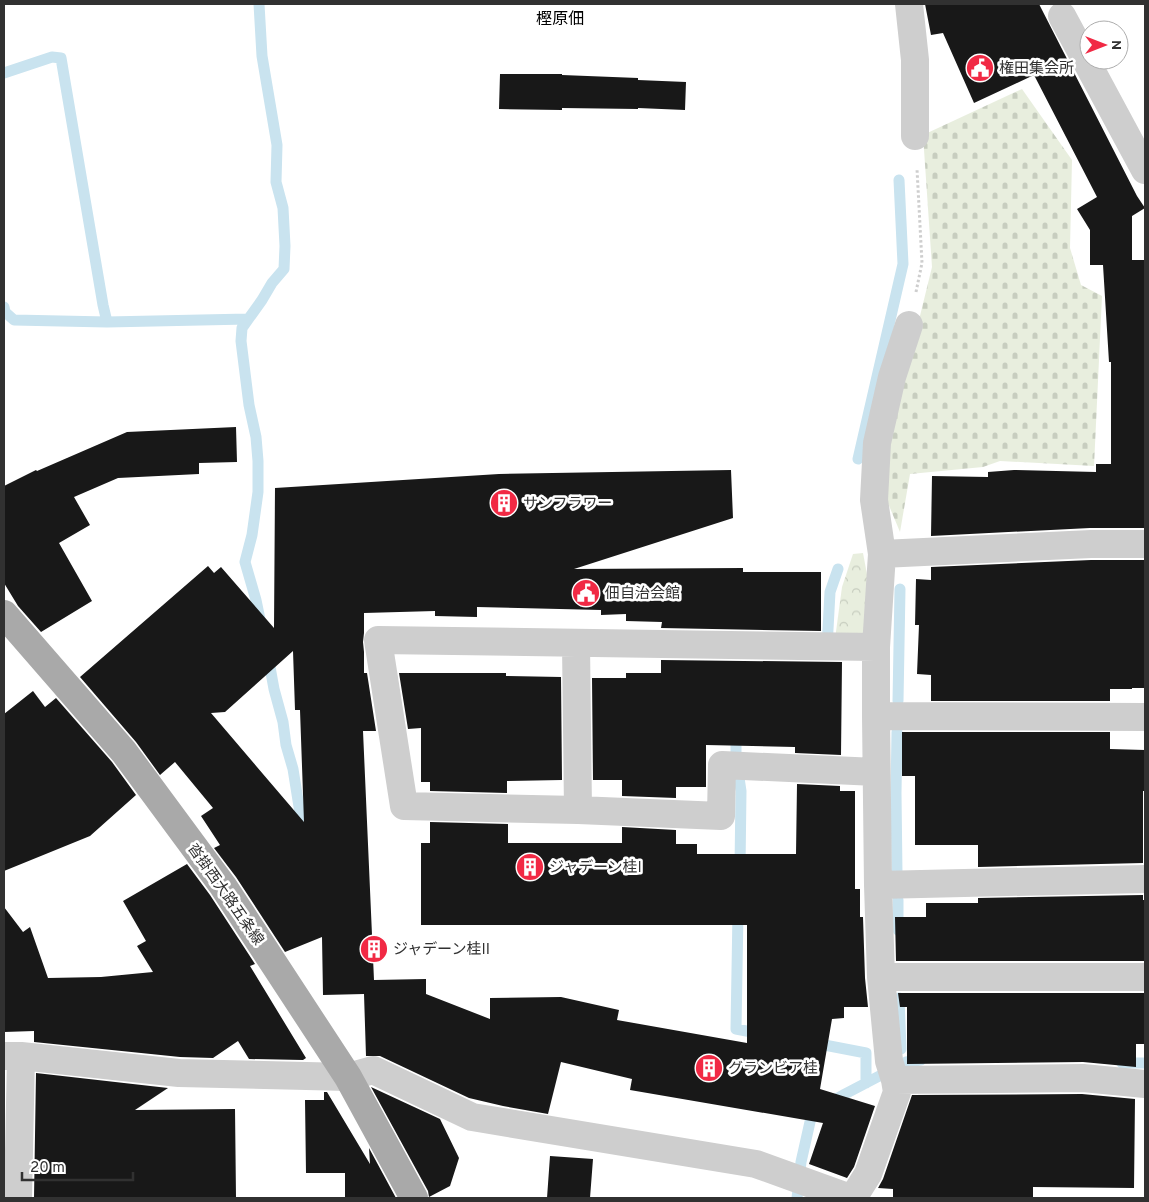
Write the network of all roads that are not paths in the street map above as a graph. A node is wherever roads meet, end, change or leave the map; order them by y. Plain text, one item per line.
1 (909, 4) edge
2 (1062, 16) dead end
3 (915, 136) road end
4 (1145, 170) edge
5 (908, 324) road end
6 (1145, 544) edge
7 (882, 554) junction
8 (4, 614) edge
9 (576, 644) junction
10 (876, 647) junction
11 (876, 716) junction
12 (1145, 717) edge
13 (876, 772) junction
14 (578, 810) junction
15 (1145, 880) edge
16 (878, 885) junction
17 (881, 977) junction
18 (1145, 977) edge
19 (13, 1056) edge
20 (892, 1070) junction
21 (348, 1077) junction
22 (1145, 1084) edge
23 (18, 1198) edge
24 (414, 1198) edge
25 (851, 1198) edge

1 - 3 street
2 - 4 street
5 - 7 street
6 - 7 street
7 - 10 street
8 - 21 main road, 沓掛西大路五条線
9 - 10 street
9 - 14 street
9 - 14 street
10 - 11 street
11 - 12 street
11 - 13 street
13 - 14 street
13 - 16 street
15 - 16 street
16 - 17 street
17 - 18 street
17 - 20 street
19 - 21 street
19 - 23 street
20 - 22 street
20 - 25 street
21 - 24 main road, 沓掛西大路五条線
21 - 25 street

